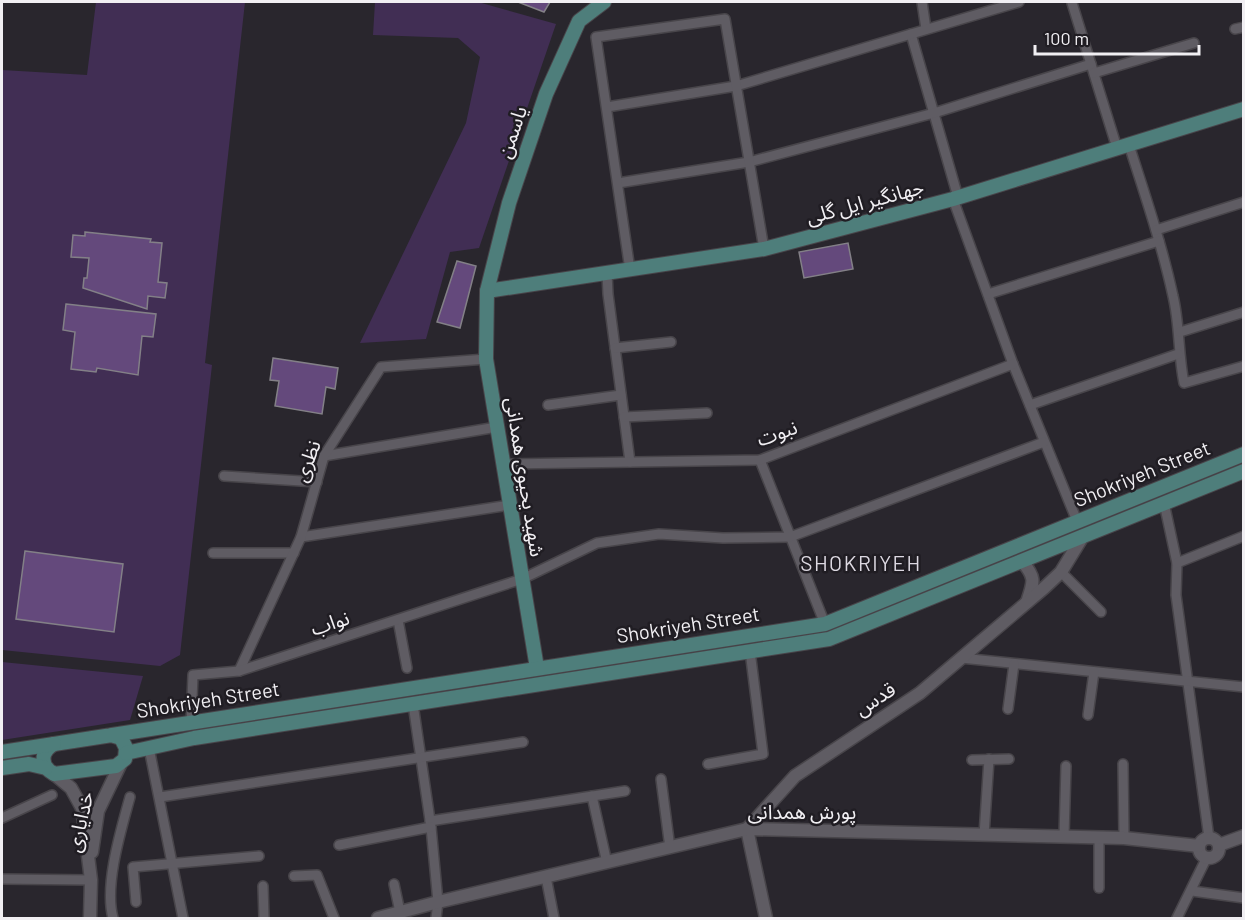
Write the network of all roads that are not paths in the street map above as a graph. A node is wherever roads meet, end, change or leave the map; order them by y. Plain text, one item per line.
1 (604, 2) edge
2 (922, 2) edge
3 (1019, 2) edge
4 (1073, 2) edge
5 (926, 29) junction
6 (911, 34) junction
7 (1194, 43) dead end
8 (1092, 69) junction
9 (736, 86) junction
10 (607, 107) junction
11 (1244, 109) edge
12 (934, 113) junction
13 (1123, 146) junction
14 (749, 162) junction
15 (618, 183) junction
16 (956, 198) junction
17 (1244, 202) edge
18 (1156, 230) junction
19 (1160, 241) junction
20 (764, 249) junction
21 (630, 270) junction
22 (608, 273) junction
23 (487, 291) junction
24 (988, 294) junction
25 (1244, 312) edge
26 (1180, 332) junction
27 (671, 342) dead end
28 (615, 348) junction
29 (1178, 354) junction
30 (486, 358) junction
31 (1013, 364) junction
32 (1244, 366) edge
33 (621, 395) junction
34 (548, 405) dead end
35 (1030, 405) junction
36 (707, 413) dead end
37 (624, 417) junction
38 (497, 427) junction
39 (1044, 442) junction
40 (1244, 454) edge
41 (324, 456) junction
42 (760, 460) junction
43 (630, 462) junction
44 (503, 464) junction
45 (1244, 471) edge
46 (224, 476) dead end
47 (317, 482) junction
48 (1164, 503) junction
49 (510, 505) junction
50 (1077, 521) junction
51 (1083, 536) junction
52 (301, 537) junction
53 (790, 537) junction
54 (1244, 537) edge
55 (294, 553) junction
56 (213, 554) dead end
57 (1022, 561) junction
58 (1177, 563) junction
59 (1061, 572) junction
60 (522, 579) junction
61 (1027, 602) junction
62 (1101, 612) dead end
63 (398, 620) junction
64 (825, 624) junction
65 (750, 651) junction
66 (961, 658) junction
67 (1014, 664) junction
68 (407, 668) dead end
69 (537, 669) junction
70 (239, 671) junction
71 (1094, 672) junction
72 (1187, 681) junction
73 (1244, 687) edge
74 (412, 704) junction
75 (1008, 709) dead end
76 (1088, 716) dead end
77 (191, 723) junction
78 (111, 735) junction
79 (523, 742) dead end
80 (54, 744) junction
81 (149, 748) junction
82 (2, 752) edge
83 (421, 756) junction
84 (124, 758) junction
85 (989, 759) junction
86 (1010, 759) dead end
87 (972, 760) dead end
88 (708, 764) dead end
89 (1123, 764) dead end
90 (1066, 766) dead end
91 (2, 768) edge
92 (50, 771) junction
93 (661, 779) dead end
94 (625, 791) dead end
95 (52, 795) dead end
96 (592, 796) junction
97 (129, 797) dead end
98 (160, 797) junction
99 (2, 818) edge
100 (431, 824) junction
101 (747, 829) junction
102 (984, 835) junction
103 (1064, 836) junction
104 (1244, 836) edge
105 (1098, 837) junction
106 (1124, 838) junction
107 (1209, 843) junction
108 (339, 845) dead end
109 (670, 848) junction
110 (259, 856) dead end
111 (1207, 857) joint
112 (172, 862) junction
113 (607, 863) junction
114 (90, 866) junction
115 (294, 876) dead end
116 (546, 877) junction
117 (2, 879) edge
118 (91, 880) junction
119 (394, 885) dead end
120 (263, 886) dead end
121 (1099, 888) dead end
122 (1192, 891) junction
123 (1244, 898) edge
124 (136, 902) dead end
125 (438, 902) junction
126 (400, 912) junction
127 (90, 918) edge
128 (113, 918) edge
129 (183, 918) edge
130 (264, 918) edge
131 (334, 918) edge
132 (378, 918) edge
133 (436, 918) edge
134 (554, 918) edge
135 (766, 918) edge
136 (1177, 918) edge

1 - 23 main road, یاسمن
2 - 5 street
3 - 5 street
4 - 8 street
5 - 6 street
6 - 9 street
6 - 12 street
7 - 8 street
8 - 12 street
8 - 13 street
9 - 10 street
9 - 10 street
9 - 14 street
10 - 15 street
11 - 13 main road, جهانگیر ایل گلی
12 - 14 street
12 - 16 street
13 - 16 main road, جهانگیر ایل گلی
13 - 18 street
14 - 15 street
14 - 20 street
15 - 21 street
16 - 20 main road, جهانگیر ایل گلی
16 - 24 street
17 - 18 street
18 - 19 street
19 - 24 street
19 - 26 street
20 - 21 main road, جهانگیر ایل گلی
21 - 22 main road, جهانگیر ایل گلی
22 - 23 main road, جهانگیر ایل گلی
22 - 28 street
23 - 30 main road, شهید یحیوی همدانی
24 - 31 street
25 - 26 street
26 - 29 street
27 - 28 street
28 - 33 street
29 - 32 street
29 - 35 street
30 - 38 main road, شهید یحیوی همدانی
30 - 41 street, نظری
31 - 35 street
31 - 42 street, نبوت
33 - 34 street
33 - 37 street
35 - 39 street
36 - 37 street
37 - 43 street
38 - 41 street
38 - 44 main road, شهید یحیوی همدانی
39 - 50 street
39 - 53 street, نواب
40 - 50 main road, Shokriyeh Street
41 - 47 street, نظری
42 - 43 street, نبوت
42 - 53 street
43 - 44 street, نبوت
44 - 49 main road, شهید یحیوی همدانی
45 - 48 main road, Shokriyeh Street
46 - 47 street
47 - 52 street, نظری
48 - 51 main road, Shokriyeh Street
48 - 58 street
49 - 52 street
49 - 60 main road, شهید یحیوی همدانی
50 - 64 main road, Shokriyeh Street
51 - 57 main road, Shokriyeh Street
51 - 59 street, قدس
52 - 55 street, نظری
53 - 60 street, نواب
53 - 64 street
54 - 58 street
55 - 56 street
55 - 70 street, نظری
57 - 61 street
57 - 65 main road, Shokriyeh Street
58 - 72 street
59 - 61 street, قدس
59 - 62 street
60 - 63 street, نواب
60 - 69 main road, شهید یحیوی همدانی
61 - 66 street, قدس
63 - 68 street
63 - 70 street, نواب
64 - 69 main road, Shokriyeh Street
65 - 74 main road, Shokriyeh Street
65 - 88 street
66 - 67 street
66 - 101 street, قدس
67 - 71 street
67 - 75 street
69 - 77 main road, Shokriyeh Street
70 - 77 street, نواب
71 - 72 street
71 - 76 street
72 - 73 street
72 - 107 street
74 - 81 main road, Shokriyeh Street
74 - 83 street
77 - 78 main road, Shokriyeh Street
78 - 80 main road, Shokriyeh Street
78 - 84 main road
79 - 83 street
80 - 82 main road
80 - 92 main road
81 - 84 main road, Shokriyeh Street
81 - 98 street
83 - 98 street
83 - 100 street
84 - 92 main road, Shokriyeh Street
84 - 114 street, خدایاری
85 - 86 street
85 - 87 street
85 - 102 street
89 - 106 street
90 - 103 street
91 - 92 main road
92 - 114 street, خدایاری
93 - 109 street
94 - 96 street
95 - 99 street
96 - 100 street
96 - 113 street
97 - 128 street
98 - 112 street
100 - 108 street
100 - 125 street
101 - 102 street, پورش همدانی
101 - 109 street, پورش همدانی
101 - 135 street
102 - 103 street, پورش همدانی
103 - 105 street, پورش همدانی
104 - 107 street
105 - 106 street, پورش همدانی
105 - 121 street
106 - 107 street, پورش همدانی
107 - 111 street
109 - 113 street, پورش همدانی
110 - 112 street
111 - 122 street
112 - 124 street
112 - 129 street
113 - 116 street, پورش همدانی
114 - 118 street
115 - 131 street
116 - 125 street, پورش همدانی
116 - 134 street
117 - 118 street
118 - 127 street
119 - 126 street
120 - 130 street
122 - 123 street
122 - 136 street
125 - 126 street, پورش همدانی
125 - 133 street
126 - 132 street, پورش همدانی

